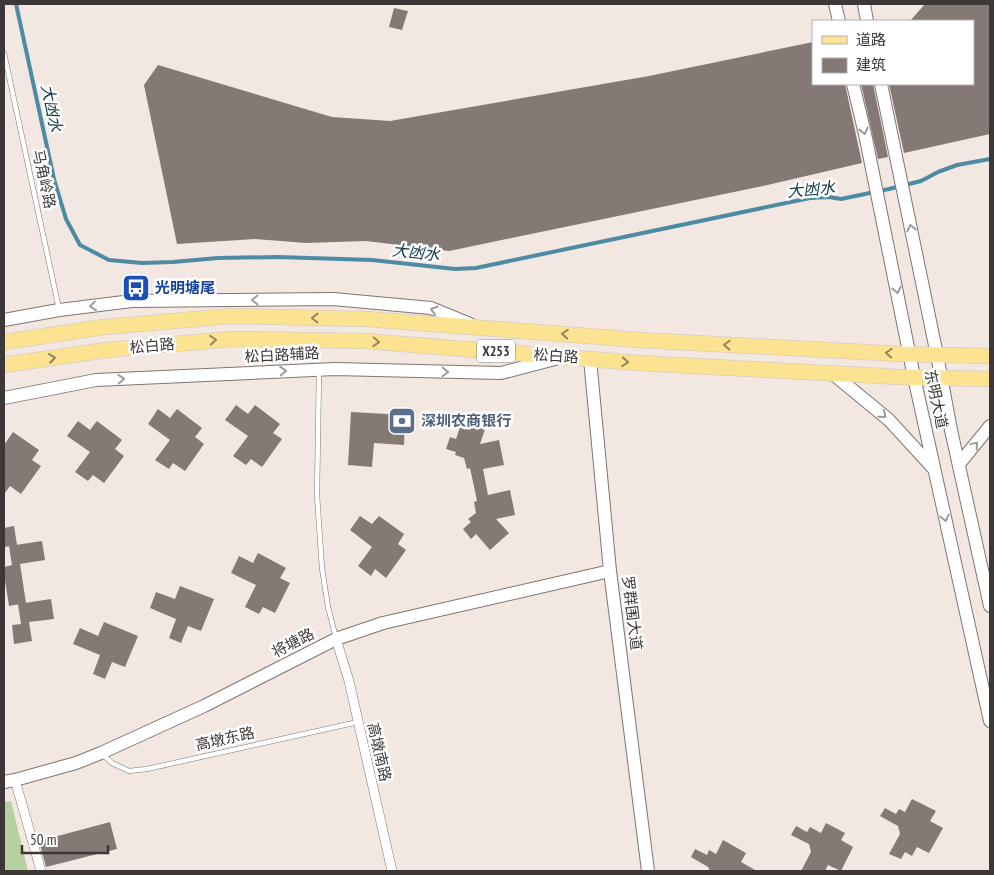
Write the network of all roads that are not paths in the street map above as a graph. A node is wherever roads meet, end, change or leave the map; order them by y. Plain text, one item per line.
1 (835, 4) edge
2 (864, 4) edge
3 (839, 20) edge
4 (868, 20) edge
5 (4, 53) edge
6 (853, 85) edge
7 (881, 85) edge
8 (59, 310) junction
9 (4, 320) edge
10 (480, 328) junction
11 (4, 342) edge
12 (910, 354) junction
13 (937, 355) junction
14 (562, 356) junction
15 (990, 356) edge
16 (590, 359) junction
17 (4, 365) edge
18 (319, 369) junction
19 (832, 373) junction
20 (914, 377) junction
21 (941, 377) junction
22 (990, 379) edge
23 (4, 398) edge
24 (990, 426) edge
25 (959, 464) junction
26 (935, 470) junction
27 (610, 571) junction
28 (990, 606) edge
29 (336, 639) junction
30 (990, 721) edge
31 (358, 722) junction
32 (101, 753) junction
33 (9, 781) edge
34 (40, 871) edge
35 (392, 871) edge
36 (648, 871) edge

1 - 3 main road
2 - 4 main road
5 - 8 lane, 马角岭路
6 -> 12 main road, 东明大道
13 -> 7 main road, 东明大道
8 - 9 main road
10 -> 8 main road
10 -> 11 main road, 松白路 / X253
12 -> 10 main road, 松白路 / X253
12 - 13 main road, 松白路 / X253
12 - 20 main road, 东明大道
13 - 15 main road, 松白路 / X253
13 - 21 main road, 东明大道
14 - 16 main road, 松白路 / X253
17 -> 14 main road, 松白路 / X253
18 -> 14 main road, 松白路辅路
16 -> 19 main road, 松白路 / X253
16 - 27 main road, 罗群围大道
23 -> 18 main road, 松白路辅路
18 - 29 lane
19 - 20 main road, 松白路 / X253
19 -> 26 main road
20 - 21 main road, 松白路 / X253
20 - 26 main road, 东明大道
21 - 22 main road, 松白路 / X253
21 - 25 main road, 东明大道
25 -> 24 main road
25 - 28 main road, 东明大道
26 -> 30 main road, 东明大道
27 - 29 main road, 将塘路
27 - 36 main road, 罗群围大道
29 - 31 street, 高墩南路
29 - 32 main road, 将塘路
31 - 32 lane, 高墩东路
31 - 35 street, 高墩南路
32 - 33 main road, 将塘路
33 - 34 street

